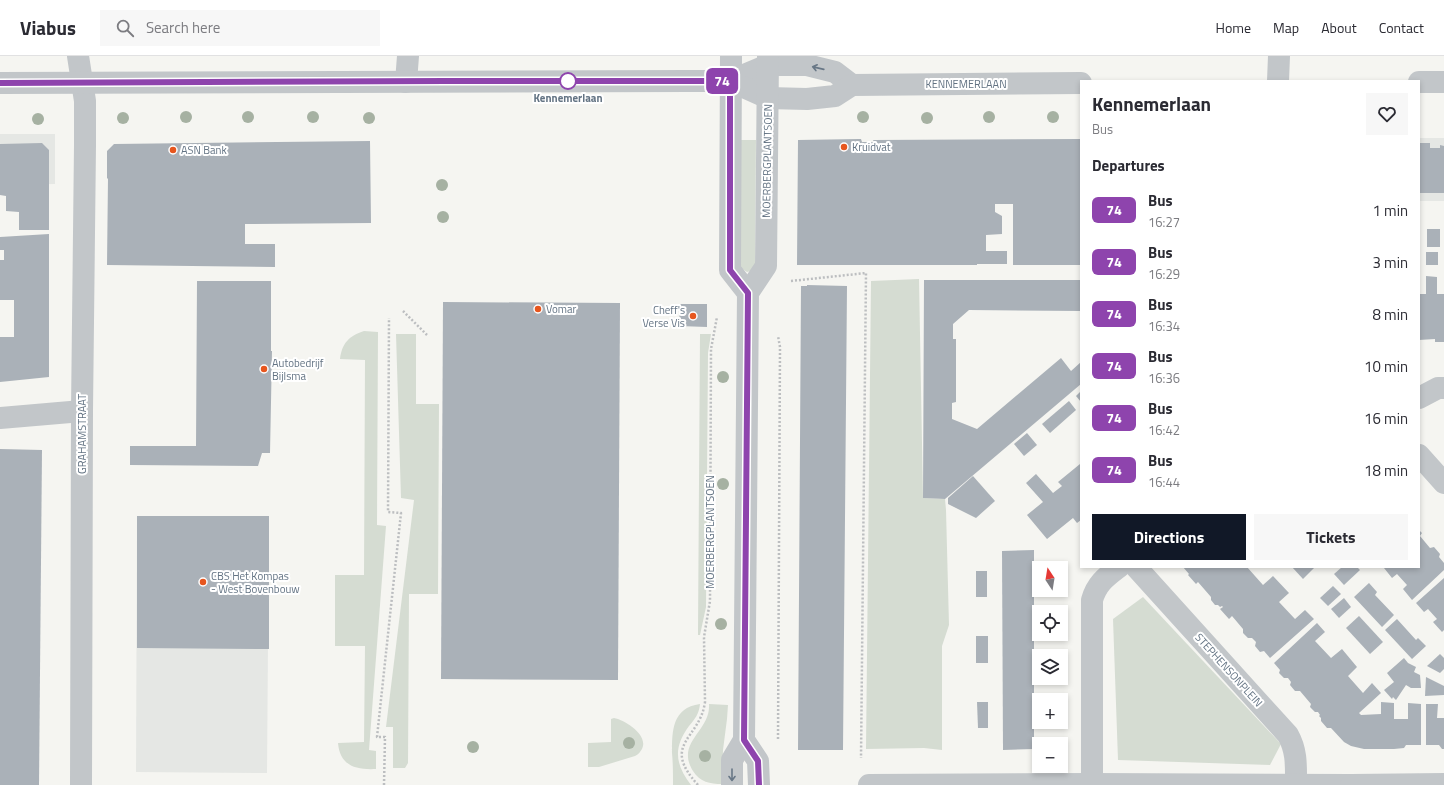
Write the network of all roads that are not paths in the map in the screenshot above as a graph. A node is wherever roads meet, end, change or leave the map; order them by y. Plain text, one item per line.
1 (78, 56) edge
2 (408, 56) edge
3 (731, 56) edge
4 (1279, 56) edge
5 (768, 60) edge
6 (1278, 80) edge
7 (730, 81) junction
8 (406, 82) junction
9 (1420, 82) edge
10 (1444, 82) edge
11 (0, 83) edge
12 (82, 83) junction
13 (852, 84) junction
14 (1080, 84) edge
15 (768, 98) junction
16 (748, 293) junction
17 (1444, 388) edge
18 (1420, 397) edge
19 (82, 411) junction
20 (0, 418) edge
21 (1420, 456) edge
22 (1444, 483) edge
23 (1118, 568) edge
24 (1137, 568) edge
25 (744, 740) junction
26 (1092, 784) junction
27 (1296, 784) edge
28 (1444, 784) edge
29 (81, 785) edge
30 (732, 785) edge
31 (759, 785) edge
32 (869, 785) edge
33 (1351, 785) edge

1 - 12 street, GRAHAMSTRAAT
2 - 8 street
3 - 7 street
4 - 6 street
5 - 7 street
13 -> 5 street
5 - 15 street, MOERBERGPLANTSOEN
7 - 8 street
7 - 15 street
7 - 16 street
8 - 12 street
9 - 10 street
11 - 12 street
12 - 19 street, GRAHAMSTRAAT
13 - 14 street, KENNEMERLAAN
13 - 15 street
15 - 16 street, MOERBERGPLANTSOEN
16 - 25 street
17 - 18 street
19 - 20 street
19 - 29 street, GRAHAMSTRAAT
21 - 22 street
23 - 26 street
24 - 27 street, STEPHENSONPLEIN
25 -> 30 street
25 - 31 street
26 - 27 street
26 - 32 street
27 - 33 street
28 - 33 street

